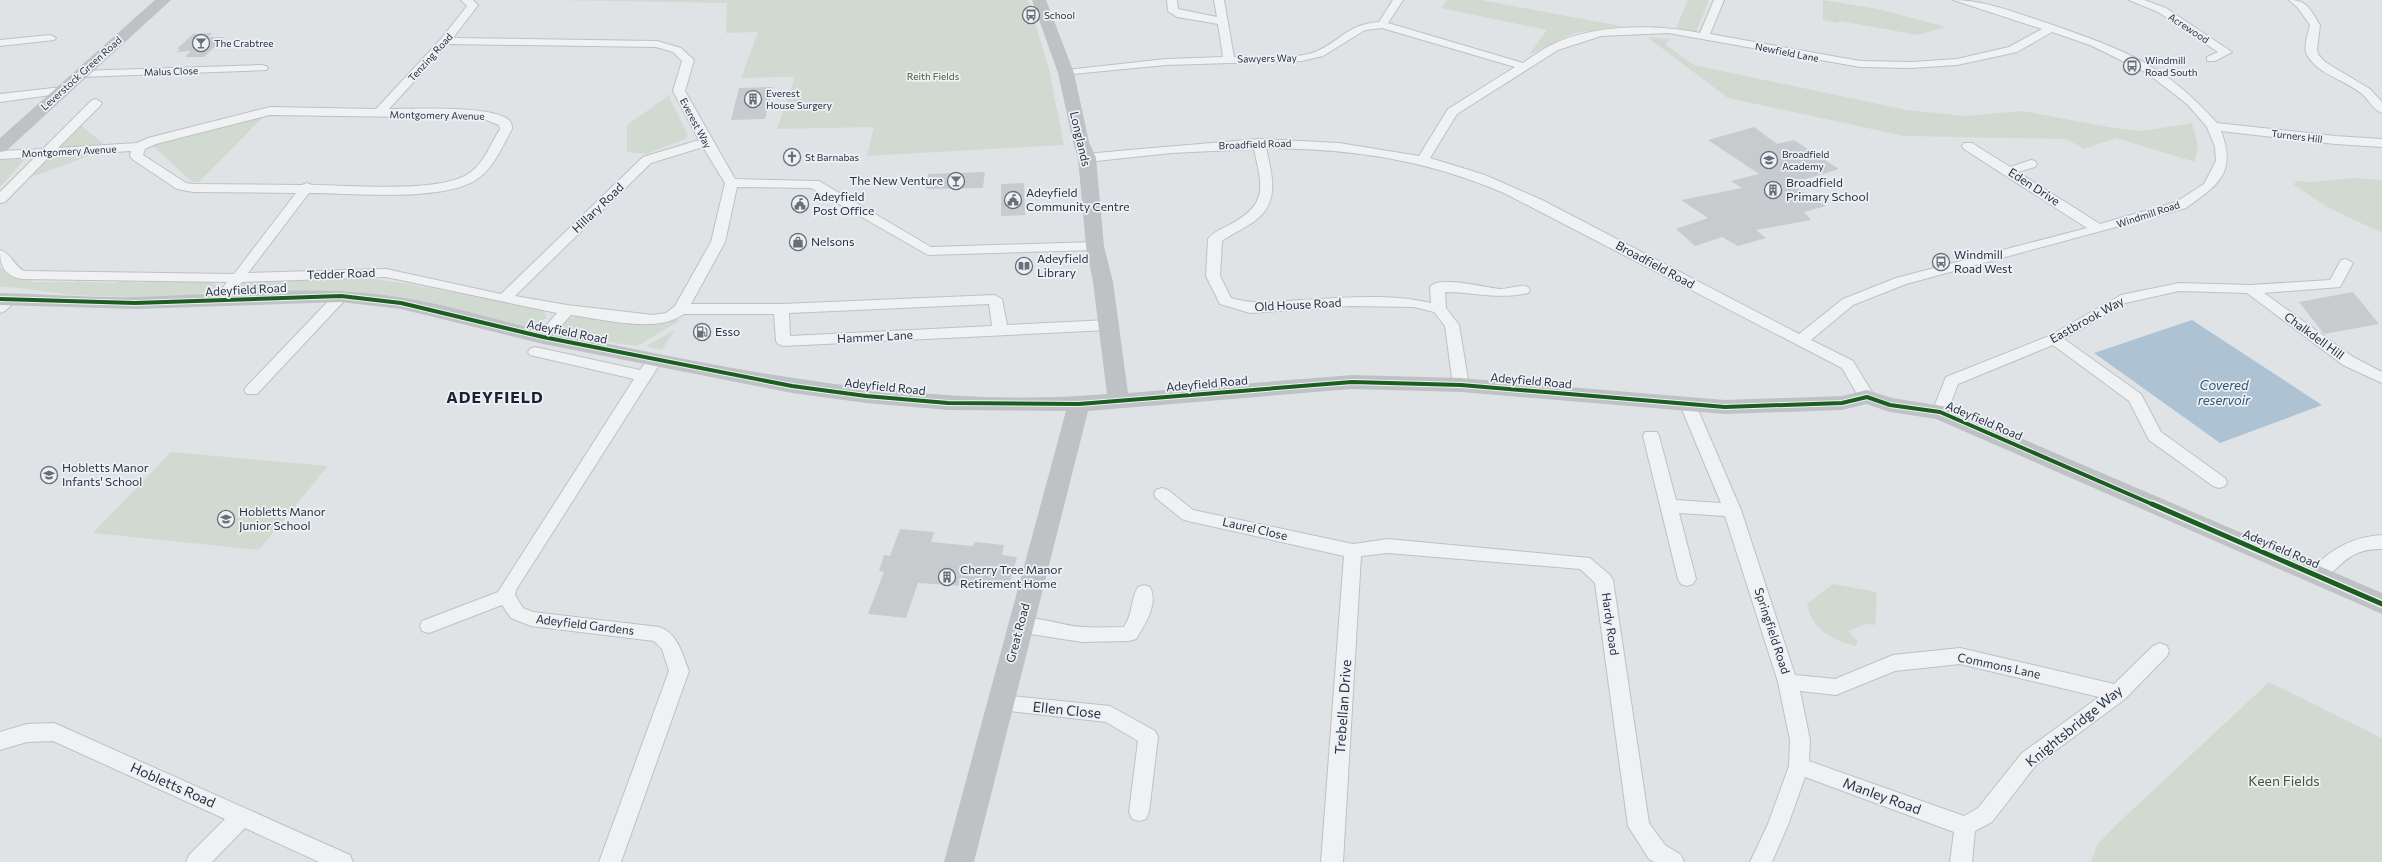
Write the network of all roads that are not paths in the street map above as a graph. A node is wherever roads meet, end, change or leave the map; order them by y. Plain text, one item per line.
1 (164, 0) edge
2 (466, 0) edge
3 (1039, 0) edge
4 (1172, 0) edge
5 (1219, 0) edge
6 (1398, 0) edge
7 (1719, 0) edge
8 (1958, 0) edge
9 (2134, 0) edge
10 (2294, 0) edge
11 (1221, 21) junction
12 (1382, 25) junction
13 (2052, 28) junction
14 (1704, 36) junction
15 (50, 38) dead end
16 (445, 41) junction
17 (0, 43) edge
18 (1229, 59) junction
19 (2211, 59) dead end
20 (262, 68) dead end
21 (1525, 68) junction
22 (1066, 73) junction
23 (80, 74) junction
24 (2382, 90) edge
25 (62, 91) junction
26 (2366, 91) junction
27 (0, 98) edge
28 (96, 103) dead end
29 (2382, 109) edge
30 (379, 114) junction
31 (2213, 126) junction
32 (706, 142) junction
33 (1259, 143) junction
34 (2382, 143) edge
35 (1968, 146) dead end
36 (0, 147) edge
37 (139, 147) junction
38 (48, 152) junction
39 (0, 155) edge
40 (1087, 158) junction
41 (1423, 160) junction
42 (2031, 164) dead end
43 (2010, 171) junction
44 (731, 183) junction
45 (307, 187) junction
46 (0, 198) edge
47 (2098, 229) junction
48 (1095, 246) junction
49 (0, 254) edge
50 (2346, 263) dead end
51 (238, 278) junction
52 (2250, 289) junction
53 (1523, 290) dead end
54 (341, 296) junction
55 (504, 300) junction
56 (220, 301) junction
57 (3, 302) edge
58 (781, 309) junction
59 (1438, 309) junction
60 (567, 310) junction
61 (675, 313) junction
62 (1108, 325) junction
63 (1000, 330) junction
64 (2054, 339) junction
65 (1801, 341) junction
66 (539, 345) junction
67 (650, 368) junction
68 (2382, 378) edge
69 (1461, 385) junction
70 (252, 390) dead end
71 (1866, 397) junction
72 (1119, 402) junction
73 (1079, 404) junction
74 (1688, 405) junction
75 (1940, 412) junction
76 (1651, 436) dead end
77 (2219, 482) dead end
78 (1162, 494) dead end
79 (1668, 506) junction
80 (1732, 510) junction
81 (2382, 542) edge
82 (1353, 551) junction
83 (2316, 575) junction
84 (1688, 579) dead end
85 (1144, 592) dead end
86 (506, 596) junction
87 (2382, 604) edge
88 (429, 626) dead end
89 (1020, 626) junction
90 (2160, 651) dead end
91 (1788, 682) junction
92 (2118, 693) junction
93 (1000, 703) junction
94 (0, 741) edge
95 (1799, 766) junction
96 (1139, 812) dead end
97 (242, 816) junction
98 (1965, 826) junction
99 (197, 862) edge
100 (342, 862) edge
101 (610, 862) edge
102 (958, 862) edge
103 (1332, 862) edge
104 (1673, 862) edge
105 (1761, 862) edge
106 (1961, 862) edge

1 - 23 street, Leverstock Green Road
2 - 16 street, Tenzing Road
3 - 22 street, Longlands
4 - 11 street
5 - 11 street
6 - 12 street
7 - 14 street
8 - 13 street, Windmill Road
9 - 19 street, Acrewood
10 - 26 street
11 - 18 street
12 - 18 street, Sawyers Way
12 - 21 street, Sawyers Way
13 - 14 street, Newfield Lane
13 - 31 street, Windmill Road
14 - 21 street, Newfield Lane
15 - 17 street
16 - 30 street, Tenzing Road
16 - 32 street, Everest Way
18 - 22 street, Sawyers Way
20 - 23 street, Malus Close
21 - 41 street
22 - 40 street, Longlands
23 - 25 street, Leverstock Green Road
24 - 26 street
25 - 27 street
25 - 36 street, Leverstock Green Road
26 - 29 street
28 - 38 street
30 - 37 street, Montgomery Avenue
30 - 45 street, Montgomery Avenue
31 - 34 street, Turners Hill
31 - 47 street, Windmill Road
32 - 44 street, Everest Way
32 - 55 street, Hillary Road
33 - 40 street, Broadfield Road
33 - 41 street, Broadfield Road
33 - 59 street, Old House Road
35 - 43 street, Eden Drive
37 - 38 street, Montgomery Avenue
37 - 45 street, Montgomery Avenue
38 - 39 street, Montgomery Avenue
38 - 46 street
40 - 48 street, Longlands
41 - 65 street, Broadfield Road
42 - 43 street
43 - 47 street, Eden Drive
44 - 48 street
44 - 61 street
45 - 51 street
47 - 65 street, Windmill Road
48 - 62 street, Longlands
49 - 51 street, Tedder Road
50 - 52 street, Eastbrook Way
51 - 55 street, Tedder Road
51 - 56 street
52 - 64 street, Eastbrook Way
52 - 68 street, Chalkdell Hill
53 - 59 street
54 - 56 street, Adeyfield Road
54 - 66 street, Adeyfield Road
54 - 70 street
55 - 60 street, Tedder Road
56 - 57 street, Adeyfield Road
58 - 61 street
58 - 63 street
58 - 63 street, Hammer Lane
59 - 69 street
60 - 61 street, Tedder Road
60 - 66 street
62 - 63 street, Hammer Lane
62 - 72 street, Longlands
64 - 75 street, Eastbrook Way
64 - 77 street
65 - 71 street, Broadfield Road
66 - 67 street, Adeyfield Road
67 - 73 street, Adeyfield Road
67 - 86 street
69 - 72 street, Adeyfield Road
69 - 74 street, Adeyfield Road
71 - 74 street, Adeyfield Road
71 - 75 street, Adeyfield Road
72 - 73 street, Adeyfield Road
73 - 89 street, Great Road
74 - 80 street, Springfield Road
75 - 83 street, Adeyfield Road
76 - 79 street
78 - 82 street, Laurel Close
79 - 80 street
79 - 84 street
80 - 91 street, Springfield Road
81 - 83 street
82 - 103 street, Trebellan Drive
82 - 104 street, Hardy Road
83 - 87 street, Adeyfield Road
85 - 89 street
86 - 88 street
86 - 101 street, Adeyfield Gardens
89 - 93 street, Great Road
90 - 92 street, Knightsbridge Way
91 - 92 street, Commons Lane
91 - 95 street, Springfield Road
92 - 98 street, Knightsbridge Way
93 - 96 street, Ellen Close
93 - 102 street, Great Road
94 - 97 street, Hobletts Road
95 - 98 street, Manley Road
95 - 105 street, Springfield Road
97 - 99 street
97 - 100 street, Hobletts Road
98 - 106 street

